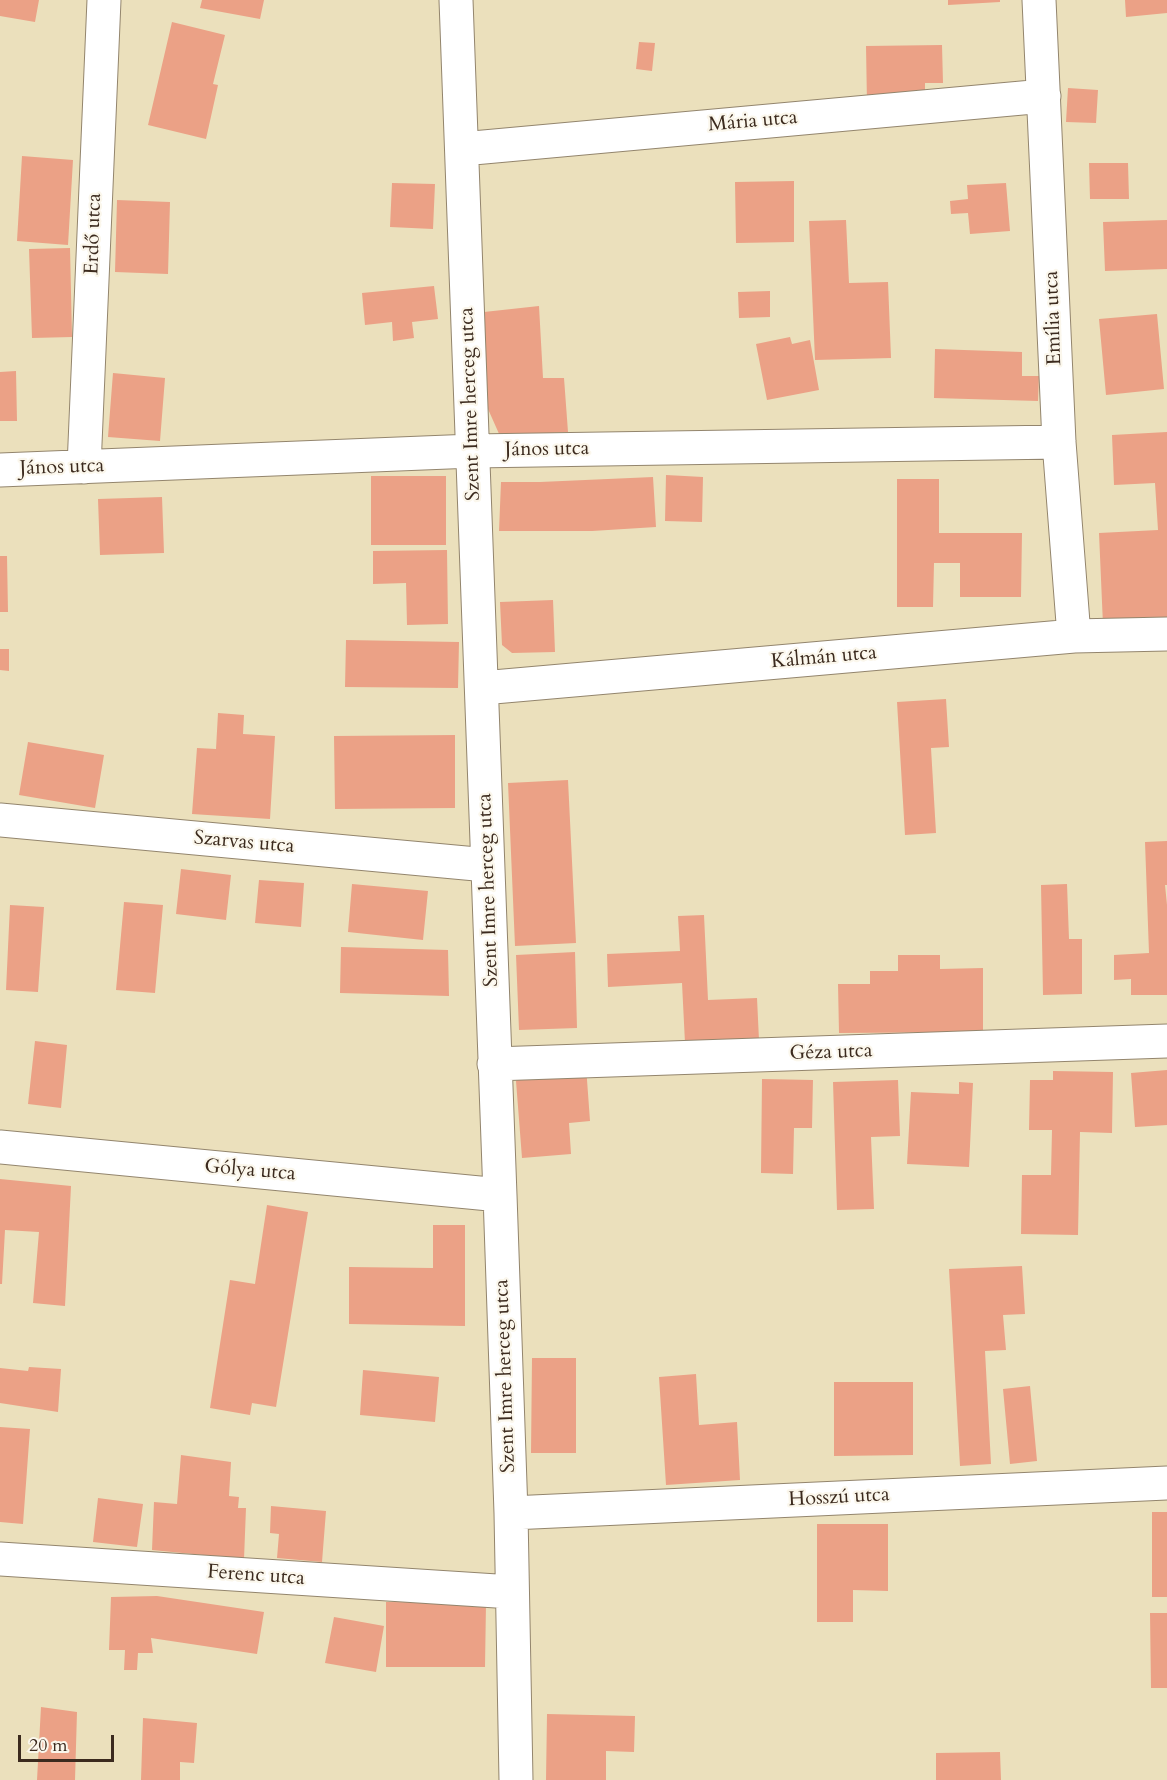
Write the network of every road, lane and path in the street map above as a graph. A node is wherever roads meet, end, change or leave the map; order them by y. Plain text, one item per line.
1 (104, 0) edge
2 (456, 0) edge
3 (1040, 0) edge
4 (1044, 96) junction
5 (462, 148) junction
6 (1059, 442) junction
7 (473, 451) junction
8 (84, 467) junction
9 (0, 470) edge
10 (1167, 634) edge
11 (1074, 636) junction
12 (482, 688) junction
13 (0, 820) edge
14 (487, 865) junction
15 (1167, 1041) edge
16 (494, 1064) junction
17 (0, 1147) edge
18 (500, 1195) junction
19 (1167, 1483) edge
20 (511, 1513) junction
21 (0, 1559) edge
22 (512, 1592) junction
23 (516, 1780) edge

1 - 8 street, Erdő utca
2 - 5 street, Szent Imre herceg utca
3 - 4 street, Emília utca
4 - 5 street, Mária utca
4 - 6 street, Emília utca
5 - 7 street, Szent Imre herceg utca
6 - 7 street, János utca
6 - 11 street, Emília utca
7 - 8 street, János utca
7 - 12 street, Szent Imre herceg utca
8 - 9 street, János utca
10 - 11 street, Kálmán utca
11 - 12 street, Kálmán utca
12 - 14 street, Szent Imre herceg utca
13 - 14 street, Szarvas utca
14 - 16 street, Szent Imre herceg utca
15 - 16 street, Géza utca
16 - 18 street, Szent Imre herceg utca
17 - 18 street, Gólya utca
18 - 20 street, Szent Imre herceg utca
19 - 20 street, Hosszú utca
20 - 22 street, Szent Imre herceg utca
21 - 22 street, Ferenc utca
22 - 23 street, Szent Imre herceg utca

